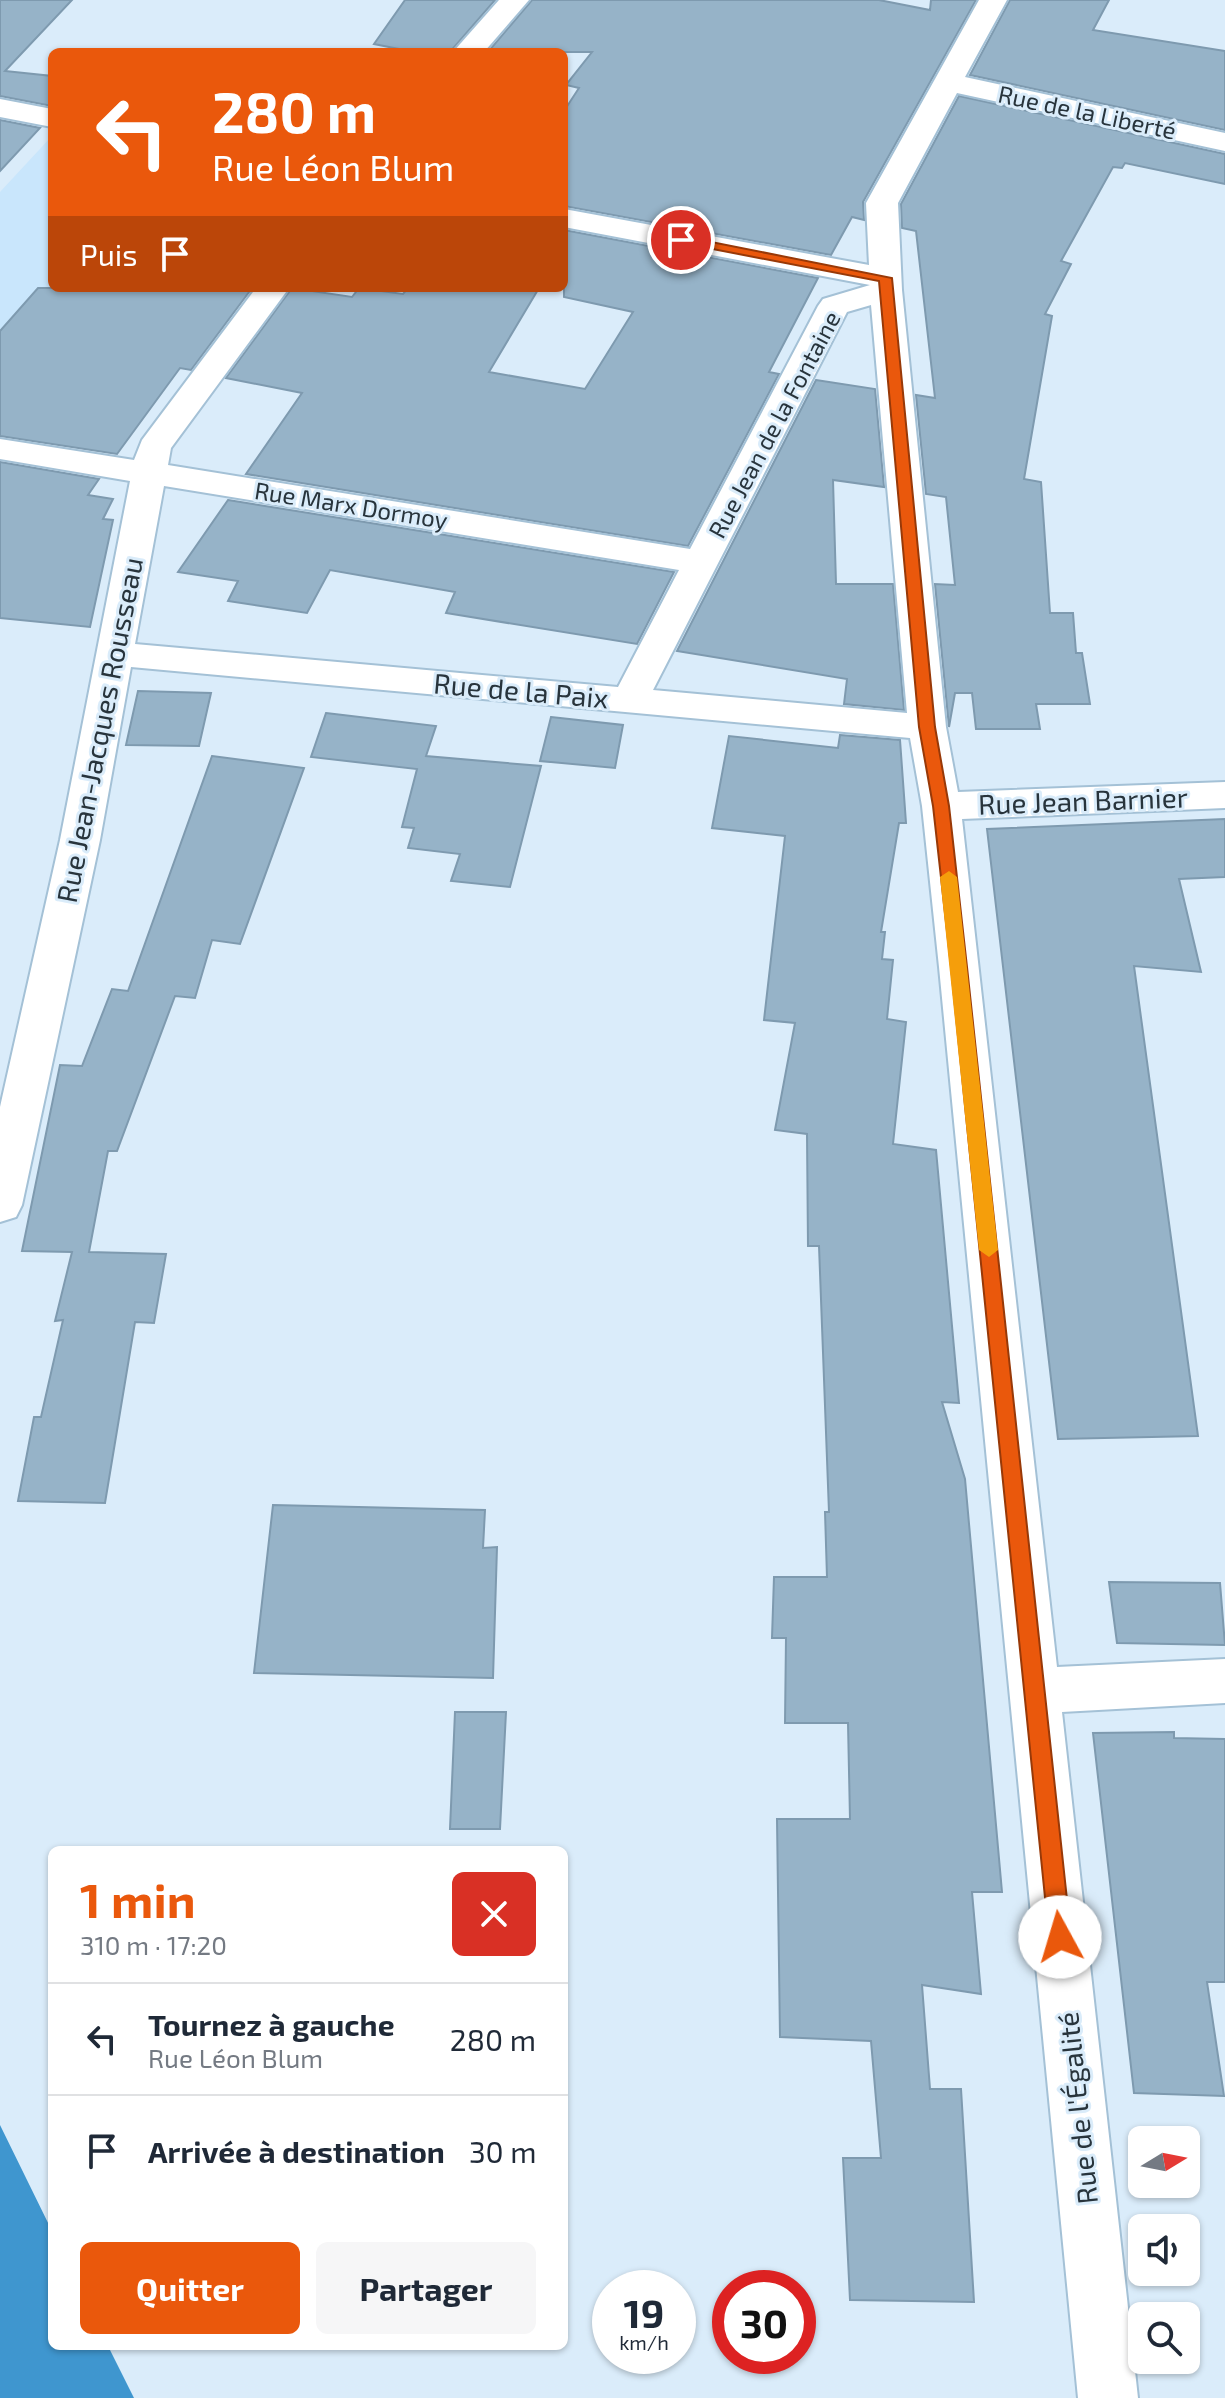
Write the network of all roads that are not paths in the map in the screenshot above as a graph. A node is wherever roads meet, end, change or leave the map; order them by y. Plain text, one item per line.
1 (515, 0) edge
2 (993, 0) edge
3 (472, 48) edge
4 (950, 83) junction
5 (0, 108) edge
6 (48, 117) edge
7 (1225, 142) edge
8 (568, 219) edge
9 (886, 284) junction
10 (270, 292) edge
11 (0, 449) edge
12 (150, 474) junction
13 (701, 562) junction
14 (116, 654) junction
15 (629, 701) junction
16 (927, 727) junction
17 (1225, 795) edge
18 (941, 806) junction
19 (0, 1205) edge
20 (1225, 1681) edge
21 (1035, 1691) junction
22 (1108, 2398) edge

1 - 3 street
2 - 4 street
4 - 7 street, Rue de la Liberté
4 - 9 street
5 - 6 street
8 - 9 street
9 - 13 street, Rue Jean de la Fontaine
9 - 16 street, Rue de l'Égalité
10 - 12 street, Rue Jean-Jacques Rousseau
11 - 12 street, Rue Marx Dormoy
12 - 13 street, Rue Marx Dormoy
12 - 14 street, Rue Jean-Jacques Rousseau
13 - 15 street, Rue Jean de la Fontaine
14 - 15 street, Rue de la Paix
14 - 19 street, Rue Jean-Jacques Rousseau
15 - 16 street, Rue de la Paix
16 - 18 street, Rue de l'Égalité
17 - 18 street, Rue Jean Barnier
18 - 21 street, Rue de l'Égalité
20 - 21 street
21 - 22 street, Rue de l'Égalité

